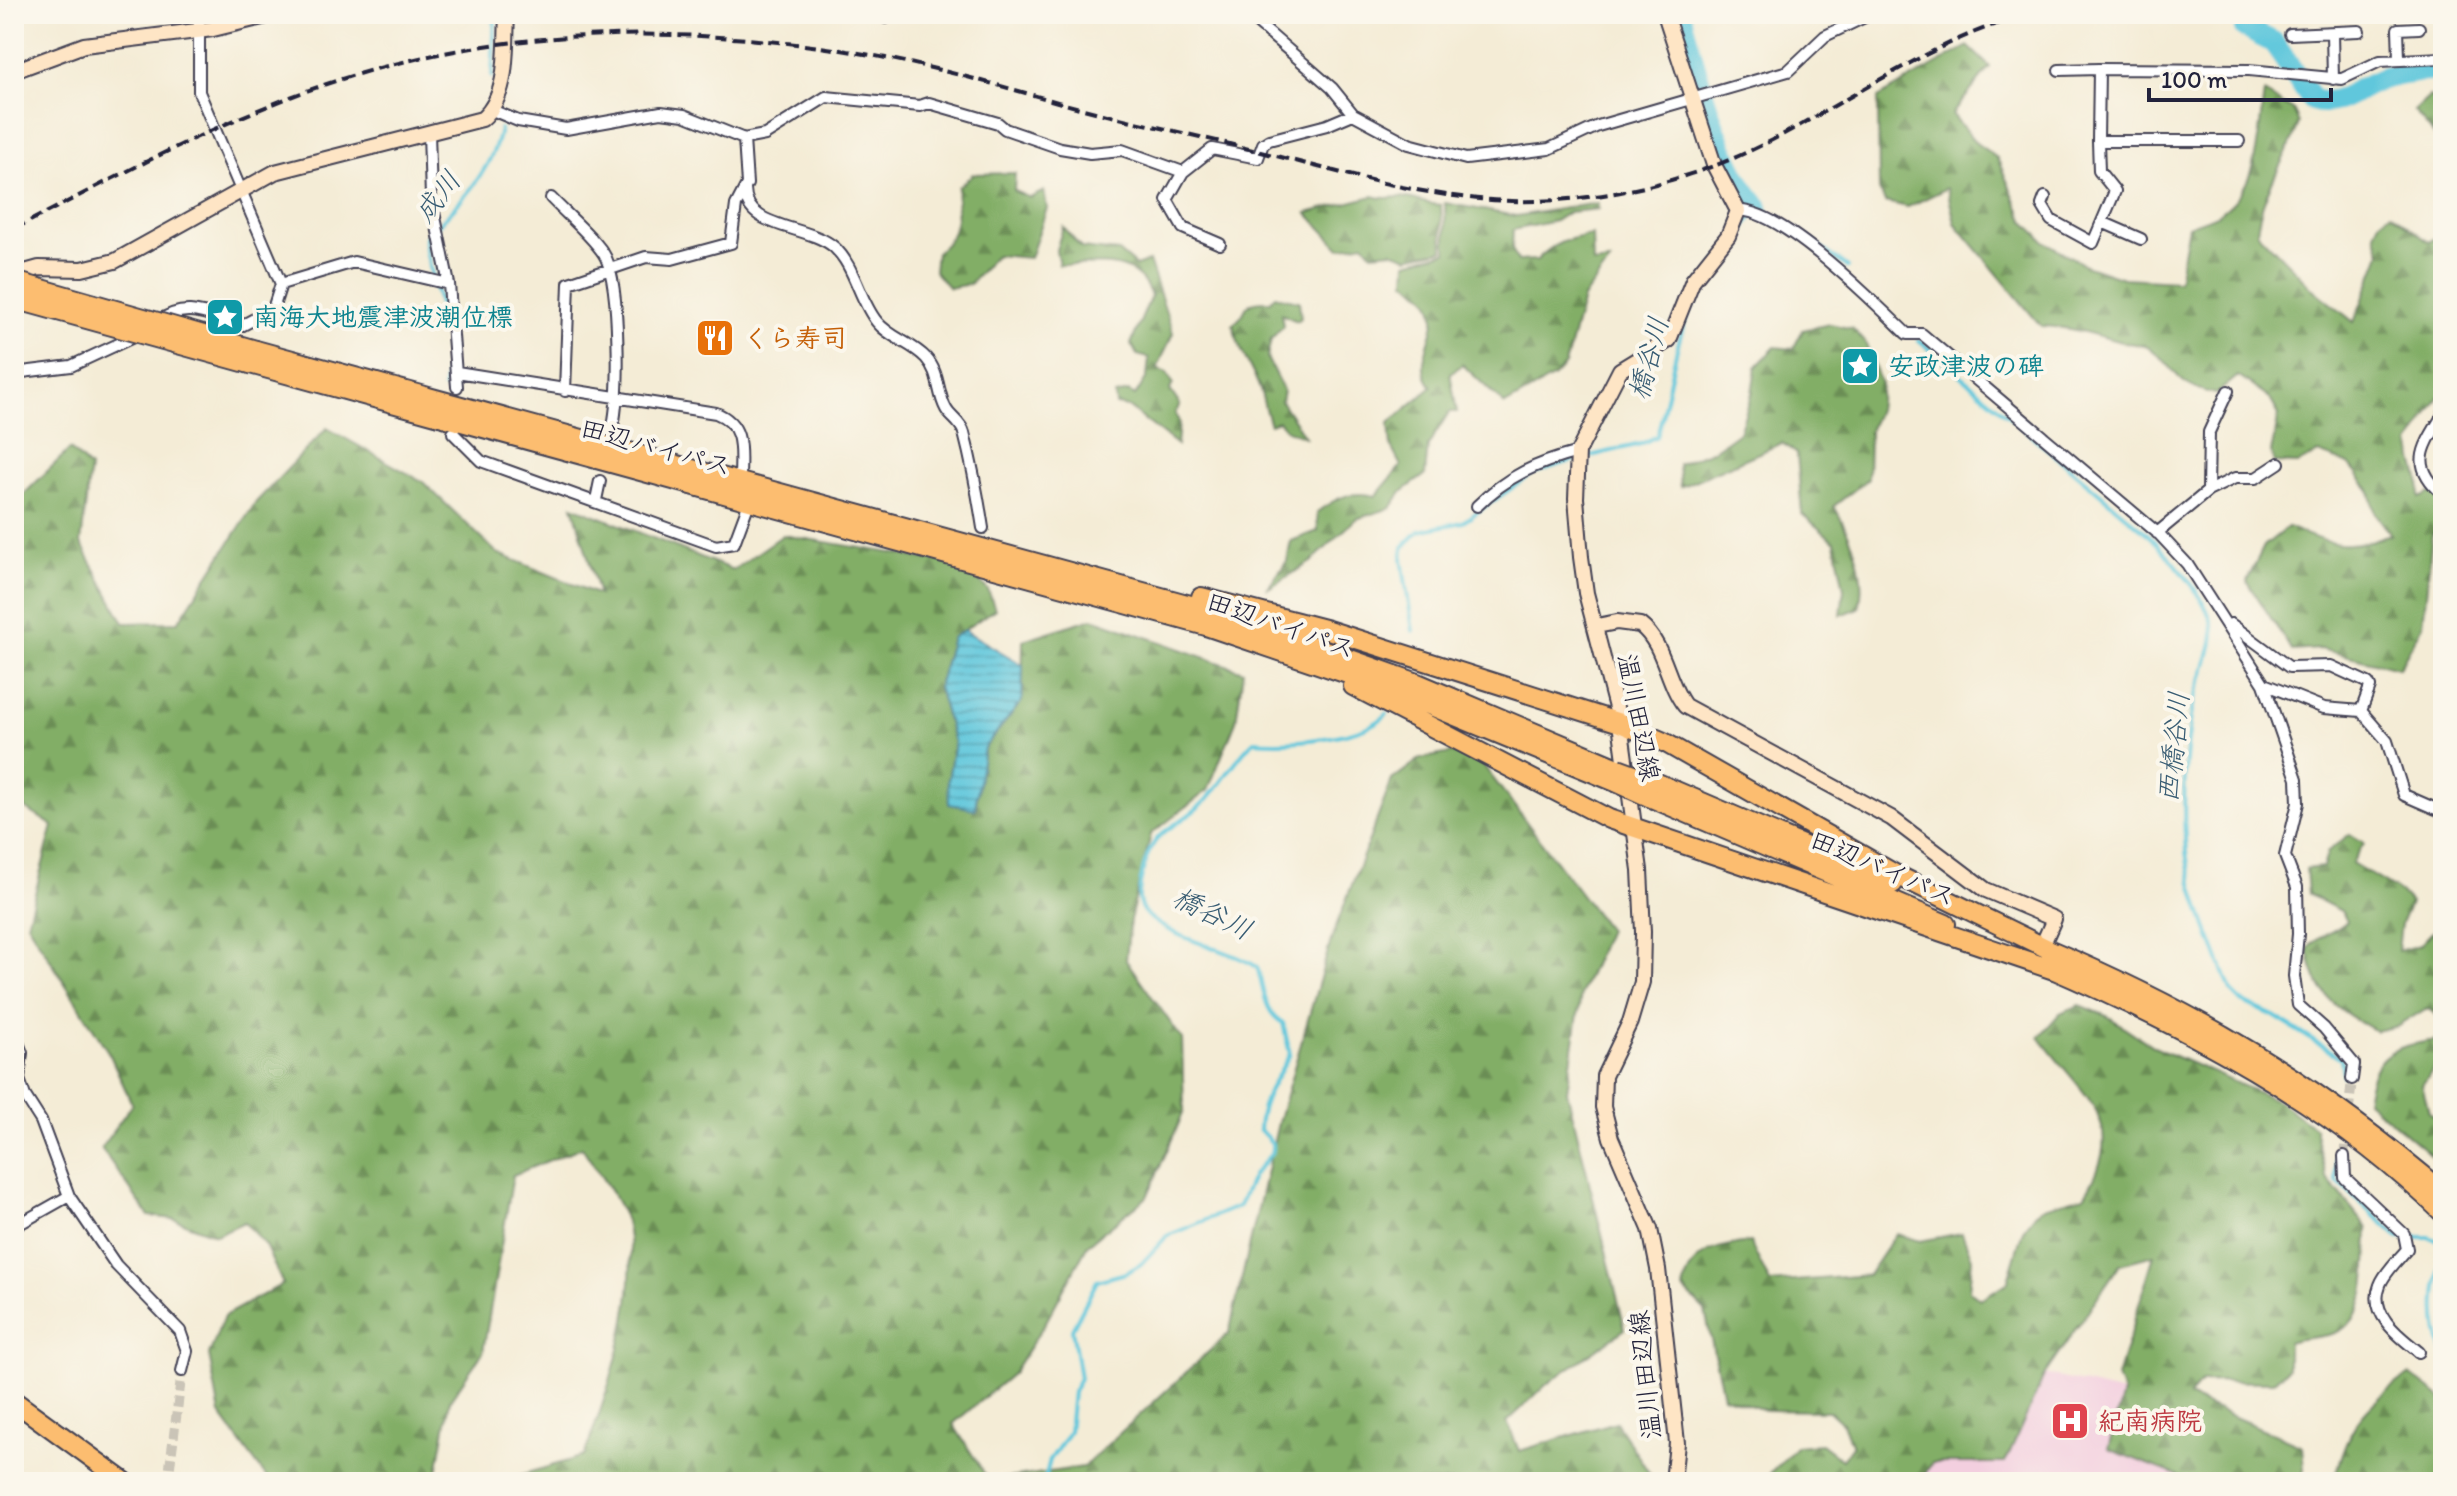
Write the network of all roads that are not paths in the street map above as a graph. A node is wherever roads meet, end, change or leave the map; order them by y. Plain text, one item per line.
1 (199, 14) edge
2 (275, 14) edge
3 (507, 14) edge
4 (1247, 14) edge
5 (1665, 14) edge
6 (1871, 14) edge
7 (2419, 28) dead end
8 (2359, 31) dead end
9 (198, 32) junction
10 (2332, 33) junction
11 (2290, 34) dead end
12 (2399, 58) junction
13 (2443, 58) edge
14 (2099, 69) junction
15 (2059, 70) dead end
16 (14, 71) edge
17 (2333, 79) junction
18 (1696, 96) junction
19 (492, 110) junction
20 (1353, 114) junction
21 (429, 132) junction
22 (744, 139) junction
23 (2098, 141) junction
24 (2239, 141) dead end
25 (1183, 172) junction
26 (745, 188) junction
27 (242, 192) junction
28 (2045, 197) dead end
29 (551, 198) dead end
30 (1742, 211) junction
31 (2102, 222) junction
32 (2141, 239) dead end
33 (1220, 244) dead end
34 (608, 270) junction
35 (14, 278) edge
36 (281, 284) junction
37 (449, 284) junction
38 (14, 299) edge
39 (253, 357) junction
40 (457, 372) junction
41 (14, 373) edge
42 (457, 387) dead end
43 (565, 391) junction
44 (2228, 391) dead end
45 (618, 399) junction
46 (2443, 415) edge
47 (613, 426) dead end
48 (453, 433) dead end
49 (1578, 452) junction
50 (2279, 463) dead end
51 (740, 480) junction
52 (600, 481) dead end
53 (2208, 491) junction
54 (2443, 494) edge
55 (596, 500) junction
56 (750, 500) junction
57 (1477, 506) dead end
58 (983, 528) dead end
59 (2157, 533) junction
60 (1087, 575) junction
61 (2226, 620) junction
62 (1206, 626) junction
63 (1597, 626) junction
64 (2264, 684) junction
65 (2361, 711) junction
66 (1620, 723) junction
67 (1618, 776) junction
68 (2443, 812) edge
69 (1633, 825) junction
70 (2050, 956) junction
71 (14, 1032) edge
72 (2352, 1079) tunnel mouth
73 (2344, 1156) tunnel mouth
74 (2443, 1192) edge
75 (69, 1196) junction
76 (2443, 1213) edge
77 (14, 1227) edge
78 (2419, 1352) dead end
79 (182, 1371) tunnel mouth
80 (14, 1401) edge
81 (125, 1482) edge
82 (1673, 1482) edge

1 - 9 street
2 - 9 main road
3 - 19 main road
4 - 20 street
5 - 18 main road
6 - 18 street
7 - 12 street
8 - 10 street
9 - 16 main road
9 - 27 street
10 - 11 street
10 - 17 street
12 - 13 street
12 - 17 street
14 - 15 street
14 - 17 street
14 - 23 street
18 - 20 street
18 - 30 main road
19 - 21 main road
19 - 22 street
20 - 25 street
21 - 27 main road
21 - 37 street
22 - 25 street
22 - 26 street
23 - 24 street
23 - 31 street
25 - 33 street
26 - 34 street
26 - 58 street
27 - 35 main road
27 - 36 street
28 - 31 street
29 - 34 street
30 - 49 main road, 温川田辺線
30 - 59 street
31 - 32 street
34 - 43 street
34 - 45 street
35 - 39 highway, 田辺バイパス, bridge
36 - 37 street
36 - 41 street
37 - 40 street
38 - 39 highway, 田辺バイパス, bridge
39 - 51 highway, 田辺バイパス
39 - 56 highway, 田辺バイパス
40 - 42 street
40 - 43 street
43 - 45 street
44 - 53 street
45 - 47 street
45 - 51 street
46 - 54 street
48 - 55 street
49 - 57 street
49 - 63 main road, 温川田辺線
50 - 53 street
51 - 60 highway, 田辺バイパス
52 - 55 street
53 - 59 street
55 - 56 street
56 - 62 highway, 田辺バイパス
59 - 61 street
60 - 66 highway
60 - 67 highway, 田辺バイパス
61 - 64 street
61 - 65 street
62 - 67 highway, 田辺バイパス
62 - 69 highway
63 - 66 main road, 温川田辺線
63 - 70 main road
64 - 65 street
64 - 72 street
65 - 68 street
66 - 69 main road, 温川田辺線
66 - 70 highway
67 - 70 highway, 田辺バイパス, bridge
69 - 70 highway
69 - 82 main road, 温川田辺線
70 - 74 highway, 田辺バイパス
70 - 76 highway, 田辺バイパス
71 - 75 street
73 - 78 street
75 - 77 street
75 - 79 street
80 - 81 highway

